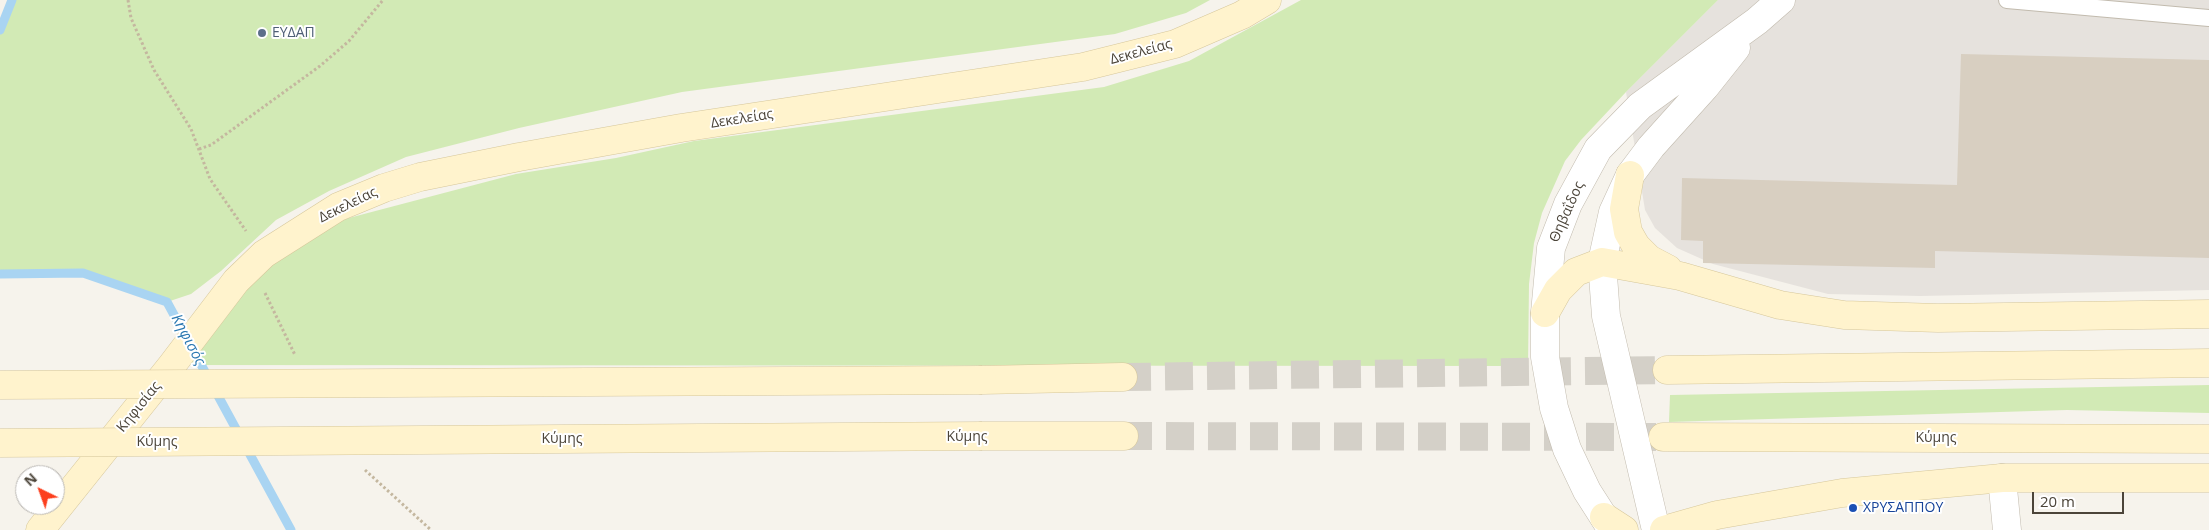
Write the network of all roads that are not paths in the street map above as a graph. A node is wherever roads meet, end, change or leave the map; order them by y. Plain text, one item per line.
1 (1267, 0) edge
2 (1781, 0) edge
3 (2007, 0) edge
4 (2209, 18) edge
5 (1757, 21) junction
6 (1630, 176) junction
7 (1602, 262) junction
8 (1680, 276) junction
9 (236, 281) joint
10 (1545, 313) junction
11 (2209, 314) edge
12 (2209, 363) edge
13 (1667, 370) tunnel mouth
14 (1123, 377) tunnel mouth
15 (0, 385) edge
16 (1124, 436) tunnel mouth
17 (1663, 437) tunnel mouth
18 (2209, 439) edge
19 (0, 443) edge
20 (2002, 478) junction
21 (2209, 478) edge
22 (1613, 526) edge
23 (40, 530) edge
24 (1656, 530) edge
25 (1664, 530) edge
26 (2007, 530) edge

1 - 9 main road, Δεκελείας
2 - 5 street, Θηβαΐδος
3 - 4 lane
5 - 6 street, Θηβαΐδος
5 - 10 street, Θηβαΐδος
6 - 7 street, Θηβαΐδος
6 - 8 main road
7 - 8 main road
7 - 10 main road
7 - 24 street, Θηβαΐδος
8 - 11 main road
9 - 23 main road, Κηφισίας
10 - 22 street, Θηβαΐδος
12 - 13 main road
14 - 15 main road, bridge
16 - 19 main road, Κύμης, bridge
17 - 18 main road, Κύμης
20 - 21 main road
20 - 25 main road
20 - 26 street

